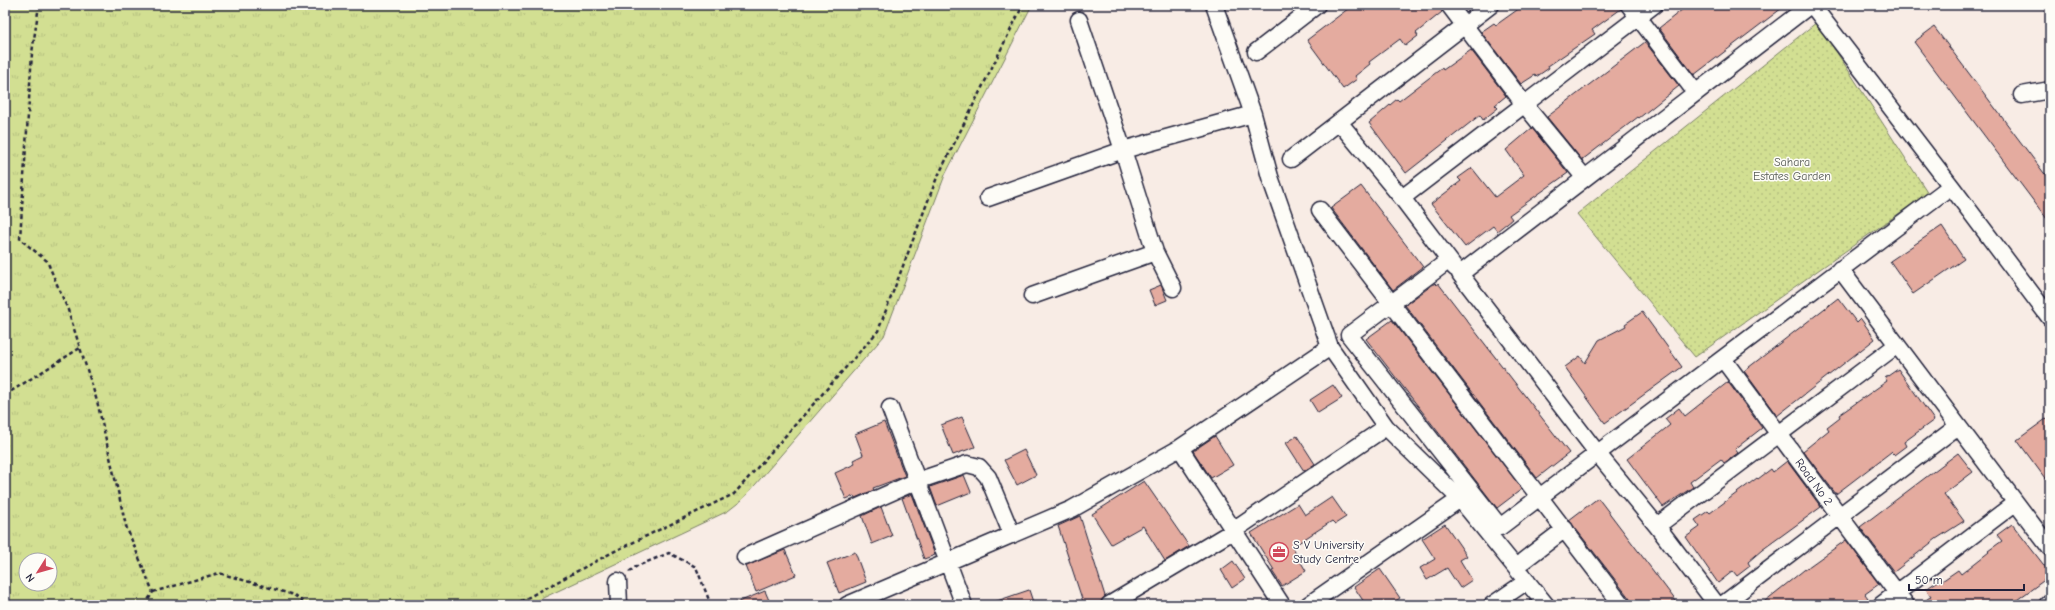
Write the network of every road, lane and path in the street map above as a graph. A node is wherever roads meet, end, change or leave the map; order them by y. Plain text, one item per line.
1 (39, 5) edge
2 (1024, 5) edge
3 (1214, 5) edge
4 (1317, 5) edge
5 (1449, 5) edge
6 (1491, 5) edge
7 (1654, 5) edge
8 (1811, 5) edge
9 (1634, 11) edge
10 (1079, 20) dead end
11 (1464, 26) junction
12 (1256, 52) dead end
13 (2050, 90) edge
14 (1696, 93) junction
15 (2022, 95) dead end
16 (1524, 104) junction
17 (1253, 114) junction
18 (1339, 122) junction
19 (1123, 150) junction
20 (1291, 159) dead end
21 (1584, 178) junction
22 (1951, 186) junction
23 (988, 198) dead end
24 (1402, 198) junction
25 (1320, 210) dead end
26 (1155, 252) junction
27 (1448, 261) junction
28 (1840, 270) junction
29 (1460, 274) junction
30 (1173, 288) dead end
31 (1032, 296) dead end
32 (1393, 304) junction
33 (2050, 318) edge
34 (1897, 345) junction
35 (1330, 347) junction
36 (80, 348) junction
37 (1723, 359) junction
38 (5, 395) edge
39 (890, 408) dead end
40 (1958, 426) junction
41 (1386, 427) junction
42 (1779, 434) junction
43 (1180, 448) junction
44 (1598, 454) junction
45 (917, 481) junction
46 (1541, 497) junction
47 (1460, 499) junction
48 (2015, 503) junction
49 (1839, 516) junction
50 (1657, 526) junction
51 (1565, 529) junction
52 (1232, 531) junction
53 (1012, 535) junction
54 (2050, 548) edge
55 (745, 557) dead end
56 (1523, 561) dead end
57 (948, 562) junction
58 (618, 581) joint
59 (1527, 581) junction
60 (153, 592) junction
61 (1901, 599) edge
62 (2050, 602) edge
63 (145, 605) edge
64 (314, 605) edge
65 (514, 605) edge
66 (619, 605) edge
67 (711, 605) edge
68 (847, 605) edge
69 (964, 605) edge
70 (1109, 605) edge
71 (1282, 605) edge
72 (1308, 605) edge
73 (1492, 605) edge
74 (1546, 605) edge
75 (1622, 605) edge
76 (1717, 605) edge
77 (1722, 605) edge
78 (1881, 605) edge
79 (2046, 605) edge

1 - 36 path
2 - 65 path
3 - 17 street
4 - 12 street
5 - 11 street
6 - 11 street
7 - 9 street
8 - 14 street
8 - 22 street
9 - 14 street
9 - 16 street
10 - 19 street
11 - 16 street
11 - 18 street
13 - 15 street
14 - 21 street
16 - 21 street
16 - 24 street
17 - 19 street
17 - 35 street
18 - 20 street
18 - 24 street
19 - 23 street
19 - 26 street
21 - 29 street
22 - 28 street
22 - 33 street
24 - 27 street
25 - 32 street
26 - 30 street
26 - 31 street
27 - 29 street
27 - 32 street
28 - 34 street
28 - 37 street
29 - 44 street
32 - 46 street
32 - 46 street
34 - 40 street
34 - 42 street
35 - 41 street
35 - 43 street
36 - 38 path
36 - 60 path
37 - 42 street, Road No 2
37 - 44 street
39 - 45 street
40 - 48 street
40 - 49 street
41 - 47 street
41 - 52 street
42 - 49 street, Road No 2
42 - 50 street
43 - 52 street
43 - 53 street
44 - 46 street
44 - 50 street
45 - 53 street
45 - 55 street
45 - 57 street
46 - 51 street
47 - 59 street
47 - 72 street
48 - 54 street
48 - 61 street
49 - 61 street, Road No 2
49 - 77 street
50 - 76 street
51 - 56 street
51 - 75 street
52 - 70 street
52 - 71 street
53 - 57 street
57 - 68 street
57 - 69 street
58 - 66 street
58 - 67 path
59 - 73 street
59 - 74 street
60 - 63 path
60 - 64 path
61 - 78 street
62 - 79 street

